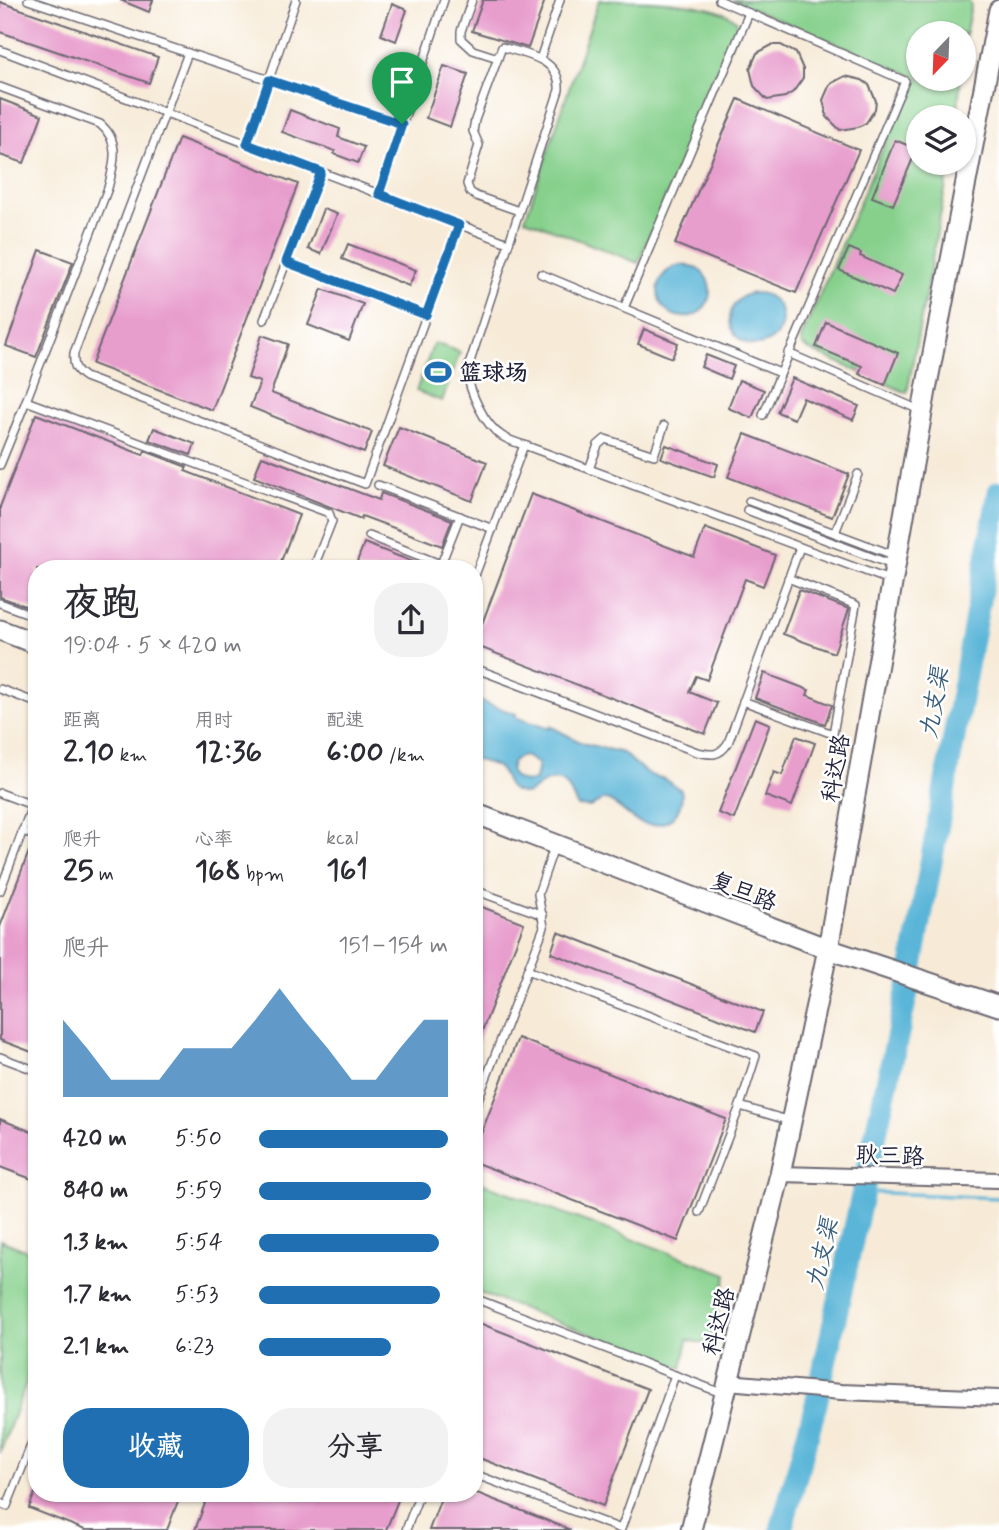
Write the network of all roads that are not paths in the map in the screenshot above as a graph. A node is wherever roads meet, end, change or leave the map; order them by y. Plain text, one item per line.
1 (28, 0) edge
2 (296, 0) edge
3 (444, 0) edge
4 (472, 0) edge
5 (560, 0) edge
6 (719, 0) edge
7 (999, 10) edge
8 (749, 13) junction
9 (0, 50) edge
10 (188, 53) junction
11 (498, 58) junction
12 (540, 59) junction
13 (269, 80) junction
14 (0, 87) edge
15 (166, 113) junction
16 (402, 124) junction
17 (247, 144) junction
18 (321, 172) junction
19 (379, 194) junction
20 (519, 211) junction
21 (459, 225) junction
22 (508, 243) junction
23 (286, 262) junction
24 (541, 274) dead end
25 (624, 308) junction
26 (426, 315) junction
27 (264, 320) dead end
28 (788, 353) junction
29 (780, 373) junction
30 (26, 401) junction
31 (923, 411) junction
32 (763, 415) dead end
33 (664, 426) dead end
34 (524, 445) junction
35 (0, 465) edge
36 (589, 469) junction
37 (858, 474) dead end
38 (378, 485) dead end
39 (460, 516) junction
40 (493, 529) junction
41 (835, 533) junction
42 (369, 536) dead end
43 (800, 547) junction
44 (317, 560) edge
45 (426, 560) edge
46 (442, 560) edge
47 (481, 560) edge
48 (895, 568) junction
49 (789, 578) junction
50 (0, 603) edge
51 (28, 614) edge
52 (0, 630) edge
53 (28, 641) edge
54 (483, 671) edge
55 (0, 689) edge
56 (28, 700) edge
57 (743, 701) junction
58 (0, 793) edge
59 (28, 804) edge
60 (28, 815) edge
61 (483, 816) edge
62 (22, 831) junction
63 (28, 833) edge
64 (555, 844) junction
65 (0, 891) edge
66 (483, 893) edge
67 (543, 915) junction
68 (828, 949) junction
69 (527, 970) junction
70 (999, 1006) edge
71 (0, 1057) edge
72 (28, 1068) edge
73 (483, 1086) edge
74 (740, 1106) junction
75 (791, 1121) junction
76 (780, 1174) junction
77 (999, 1180) edge
78 (699, 1212) dead end
79 (483, 1301) edge
80 (675, 1375) junction
81 (727, 1388) junction
82 (999, 1398) edge
83 (28, 1453) edge
84 (483, 1477) edge
85 (417, 1502) edge
86 (0, 1503) edge
87 (406, 1530) edge
88 (691, 1530) edge

1 - 10 lane
2 - 13 lane
3 - 16 lane
4 - 11 lane
5 - 12 lane
6 - 8 lane
7 - 31 street, 科达路
8 - 25 lane
8 - 28 lane
9 - 15 lane
10 - 13 lane
10 - 15 lane
11 - 12 lane
11 - 20 lane
12 - 20 lane
13 - 16 lane
13 - 17 lane
14 - 30 lane
15 - 17 lane
15 - 26 lane
16 - 19 lane
17 - 18 lane
18 - 19 lane
18 - 23 lane
19 - 21 lane
20 - 22 lane
21 - 22 lane
21 - 26 lane
22 - 34 lane
23 - 26 lane
23 - 27 lane
24 - 25 lane
25 - 29 lane
28 - 29 lane
28 - 31 lane
29 - 32 lane
30 - 35 lane
30 - 44 lane
31 - 48 street, 科达路
33 - 36 lane
34 - 36 lane
34 - 40 lane
36 - 43 lane
37 - 41 lane
38 - 39 lane
39 - 40 lane
39 - 46 lane
40 - 47 lane
41 - 48 lane
41 - 48 lane
42 - 45 lane
43 - 48 lane
43 - 49 lane
48 - 68 street, 科达路
49 - 57 lane
49 - 57 lane
50 - 51 lane
52 - 53 street
54 - 57 lane
55 - 56 lane
58 - 59 lane
60 - 62 lane
61 - 64 street, 复旦路
62 - 63 lane
62 - 65 lane
64 - 67 lane
64 - 68 street, 复旦路
66 - 67 lane
67 - 69 lane
68 - 70 street, 复旦路
68 - 75 street, 科达路
69 - 73 lane
69 - 74 lane
71 - 72 lane
74 - 75 lane
74 - 78 lane
75 - 76 street, 科达路
76 - 77 street, 耿三路
76 - 81 street, 科达路
79 - 80 lane
80 - 81 lane
80 - 84 lane
81 - 82 street
81 - 88 street, 科达路
83 - 86 lane
85 - 87 lane

